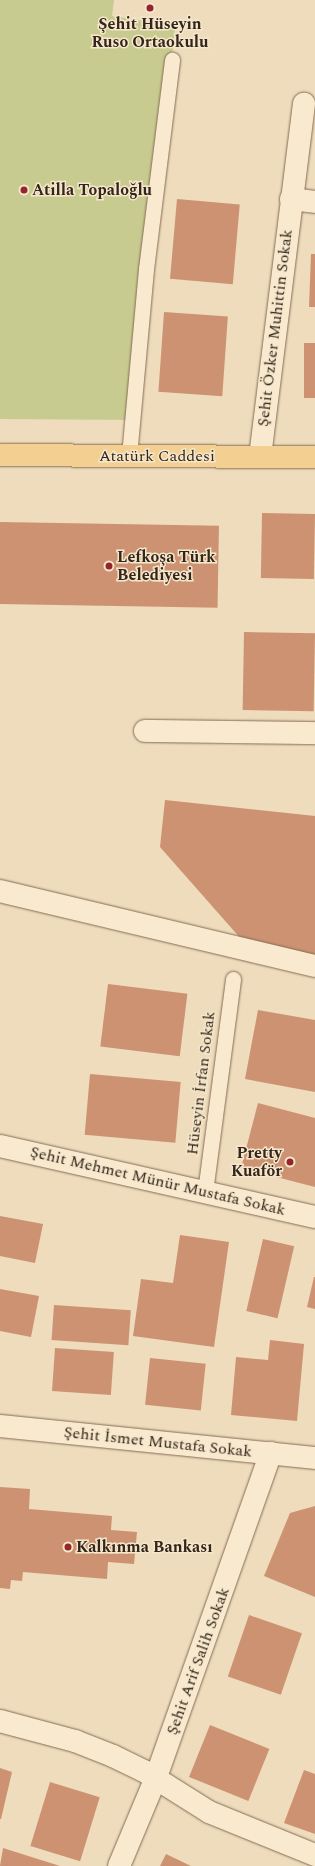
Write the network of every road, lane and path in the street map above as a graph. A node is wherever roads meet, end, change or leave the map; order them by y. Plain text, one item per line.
1 (172, 60) dead end
2 (304, 104) dead end
3 (291, 199) junction
4 (315, 202) edge
5 (0, 455) edge
6 (129, 456) junction
7 (260, 457) junction
8 (315, 457) edge
9 (145, 731) dead end
10 (315, 733) edge
11 (0, 891) edge
12 (315, 966) edge
13 (232, 979) dead end
14 (0, 1146) edge
15 (206, 1192) junction
16 (315, 1216) edge
17 (0, 1426) edge
18 (271, 1453) junction
19 (315, 1458) edge
20 (0, 1721) edge
21 (155, 1780) junction
22 (315, 1855) edge
23 (119, 1866) edge

1 - 6 lane
2 - 3 street, Şehit Özker Muhittin Sokak
3 - 4 street
3 - 7 street, Şehit Özker Muhittin Sokak
5 - 6 main road, Atatürk Caddesi
6 - 7 main road, Atatürk Caddesi
7 - 8 main road, Atatürk Caddesi
9 - 10 street
11 - 12 street
13 - 15 lane, Hüseyin İrfan Sokak
14 - 15 street, Şehit Mehmet Münür Mustafa Sokak
15 - 16 street, Şehit Mehmet Münür Mustafa Sokak
17 - 18 street, Şehit İsmet Mustafa Sokak
18 - 19 street, Şehit İsmet Mustafa Sokak
18 - 21 street, Şehit Arif Salih Sokak
20 - 21 street
21 - 22 street
21 - 23 street, Şehit Arif Salih Sokak

